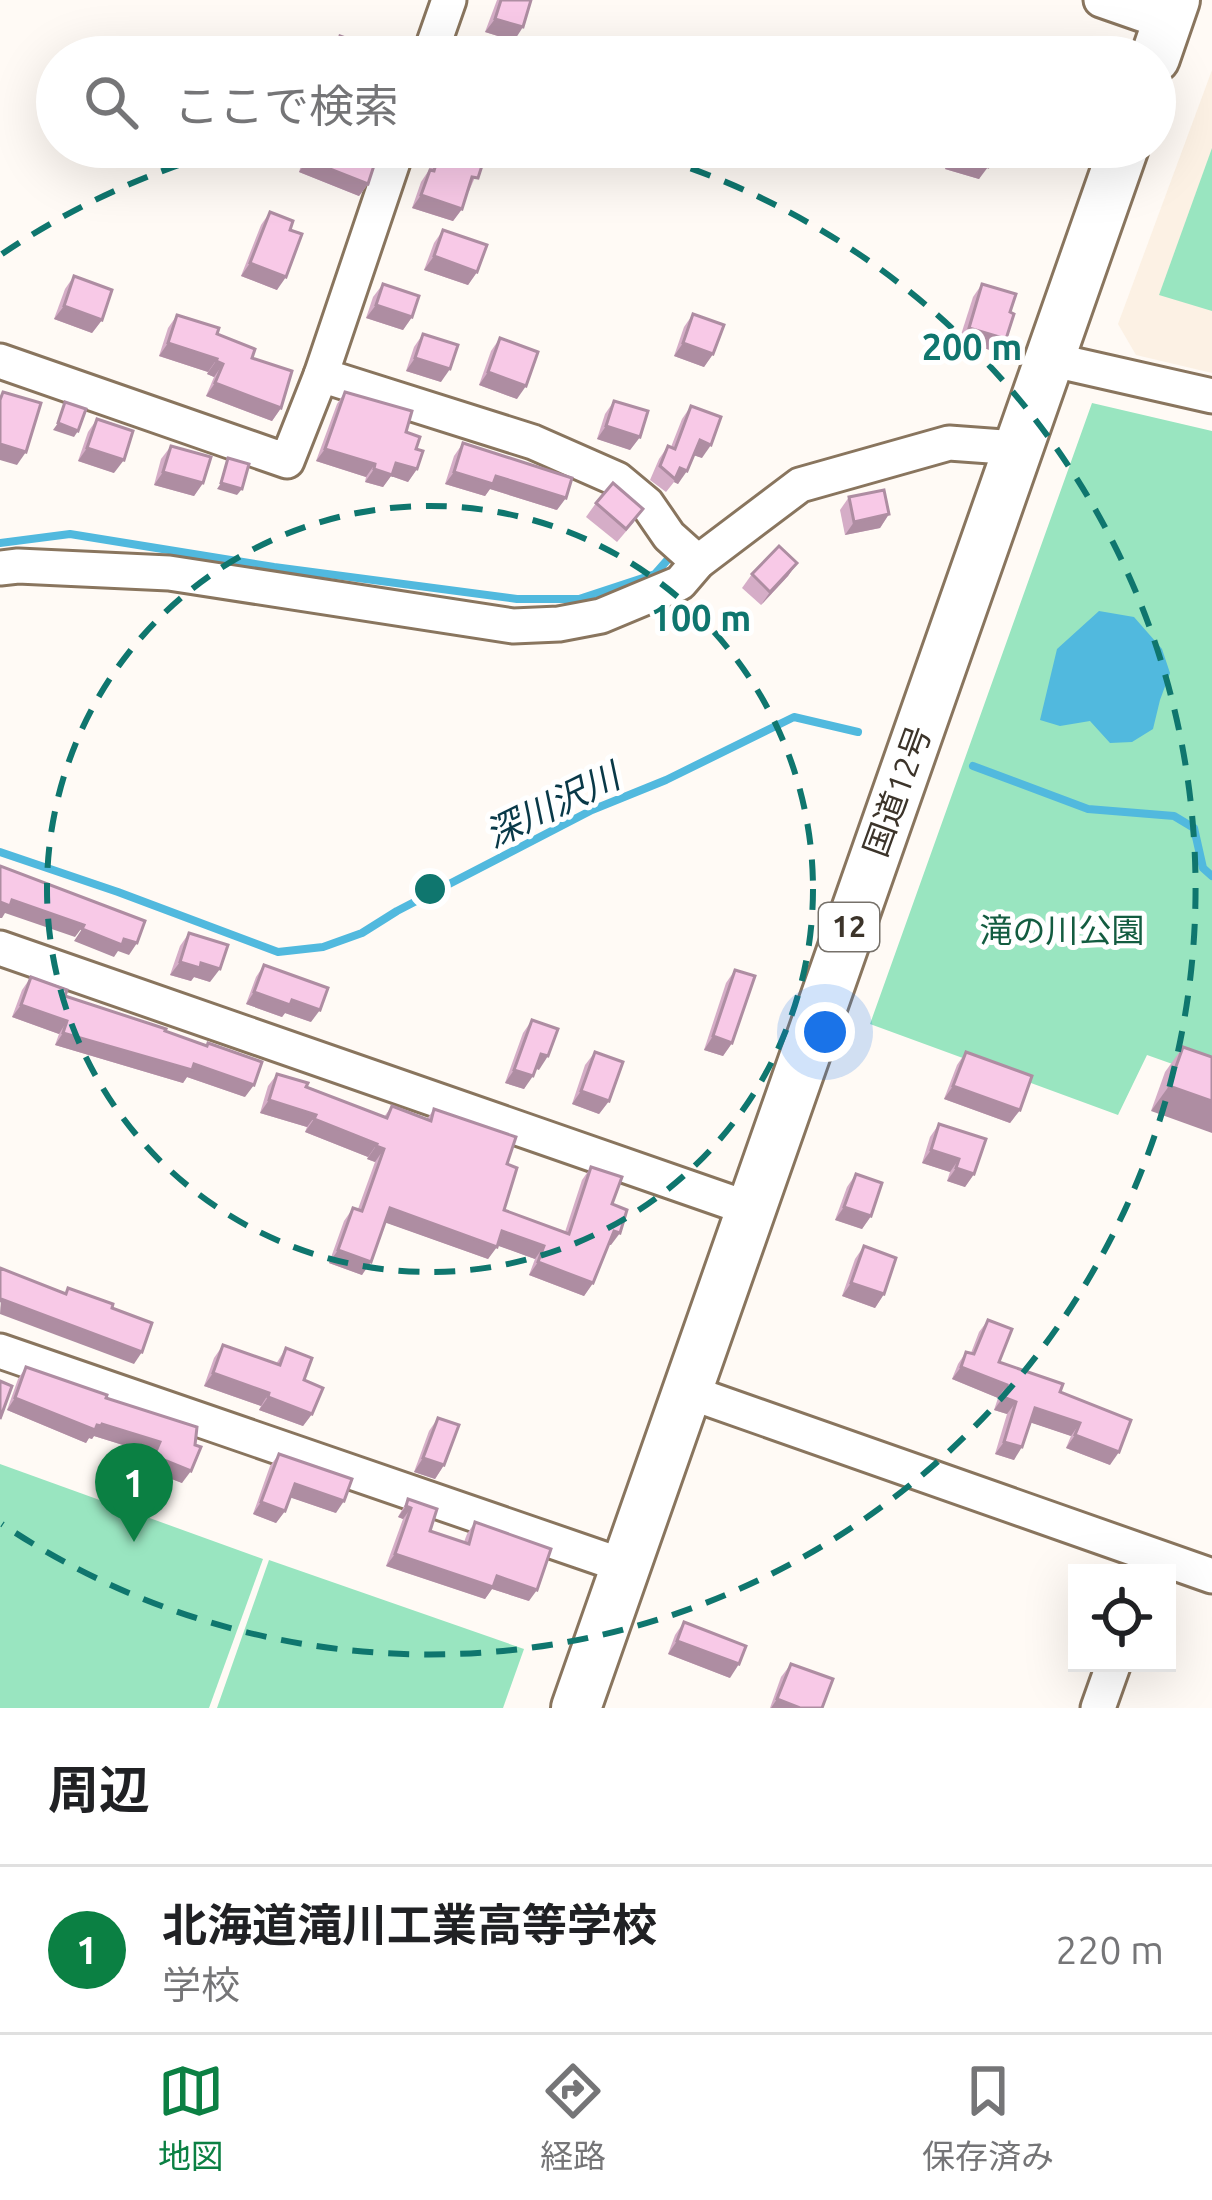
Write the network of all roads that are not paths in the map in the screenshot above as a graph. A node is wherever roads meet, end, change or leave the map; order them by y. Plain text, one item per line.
1 (448, 0) edge
2 (1101, 0) edge
3 (1166, 27) edge
4 (436, 36) edge
5 (391, 168) edge
6 (1117, 168) edge
7 (1049, 359) junction
8 (0, 361) edge
9 (320, 375) junction
10 (1212, 396) edge
11 (1018, 448) junction
12 (698, 562) junction
13 (0, 568) edge
14 (0, 948) edge
15 (750, 1209) junction
16 (0, 1351) edge
17 (686, 1391) junction
18 (1208, 1563) edge
19 (1148, 1564) edge
20 (627, 1567) junction
21 (1111, 1672) edge
22 (583, 1706) edge
23 (1099, 1708) edge

1 - 4 street
2 - 3 street
5 - 9 street
6 - 7 highway, 国道12号 / 12
7 - 10 street
7 - 11 highway, 国道12号 / 12
8 - 9 street
9 - 12 street
11 - 12 street
11 - 15 highway, 国道12号 / 12
12 - 13 street
14 - 15 street
15 - 17 highway, 国道12号 / 12
16 - 20 street
17 - 19 street
17 - 20 highway, 国道12号 / 12
18 - 19 street
20 - 22 highway, 国道12号 / 12
21 - 23 street

